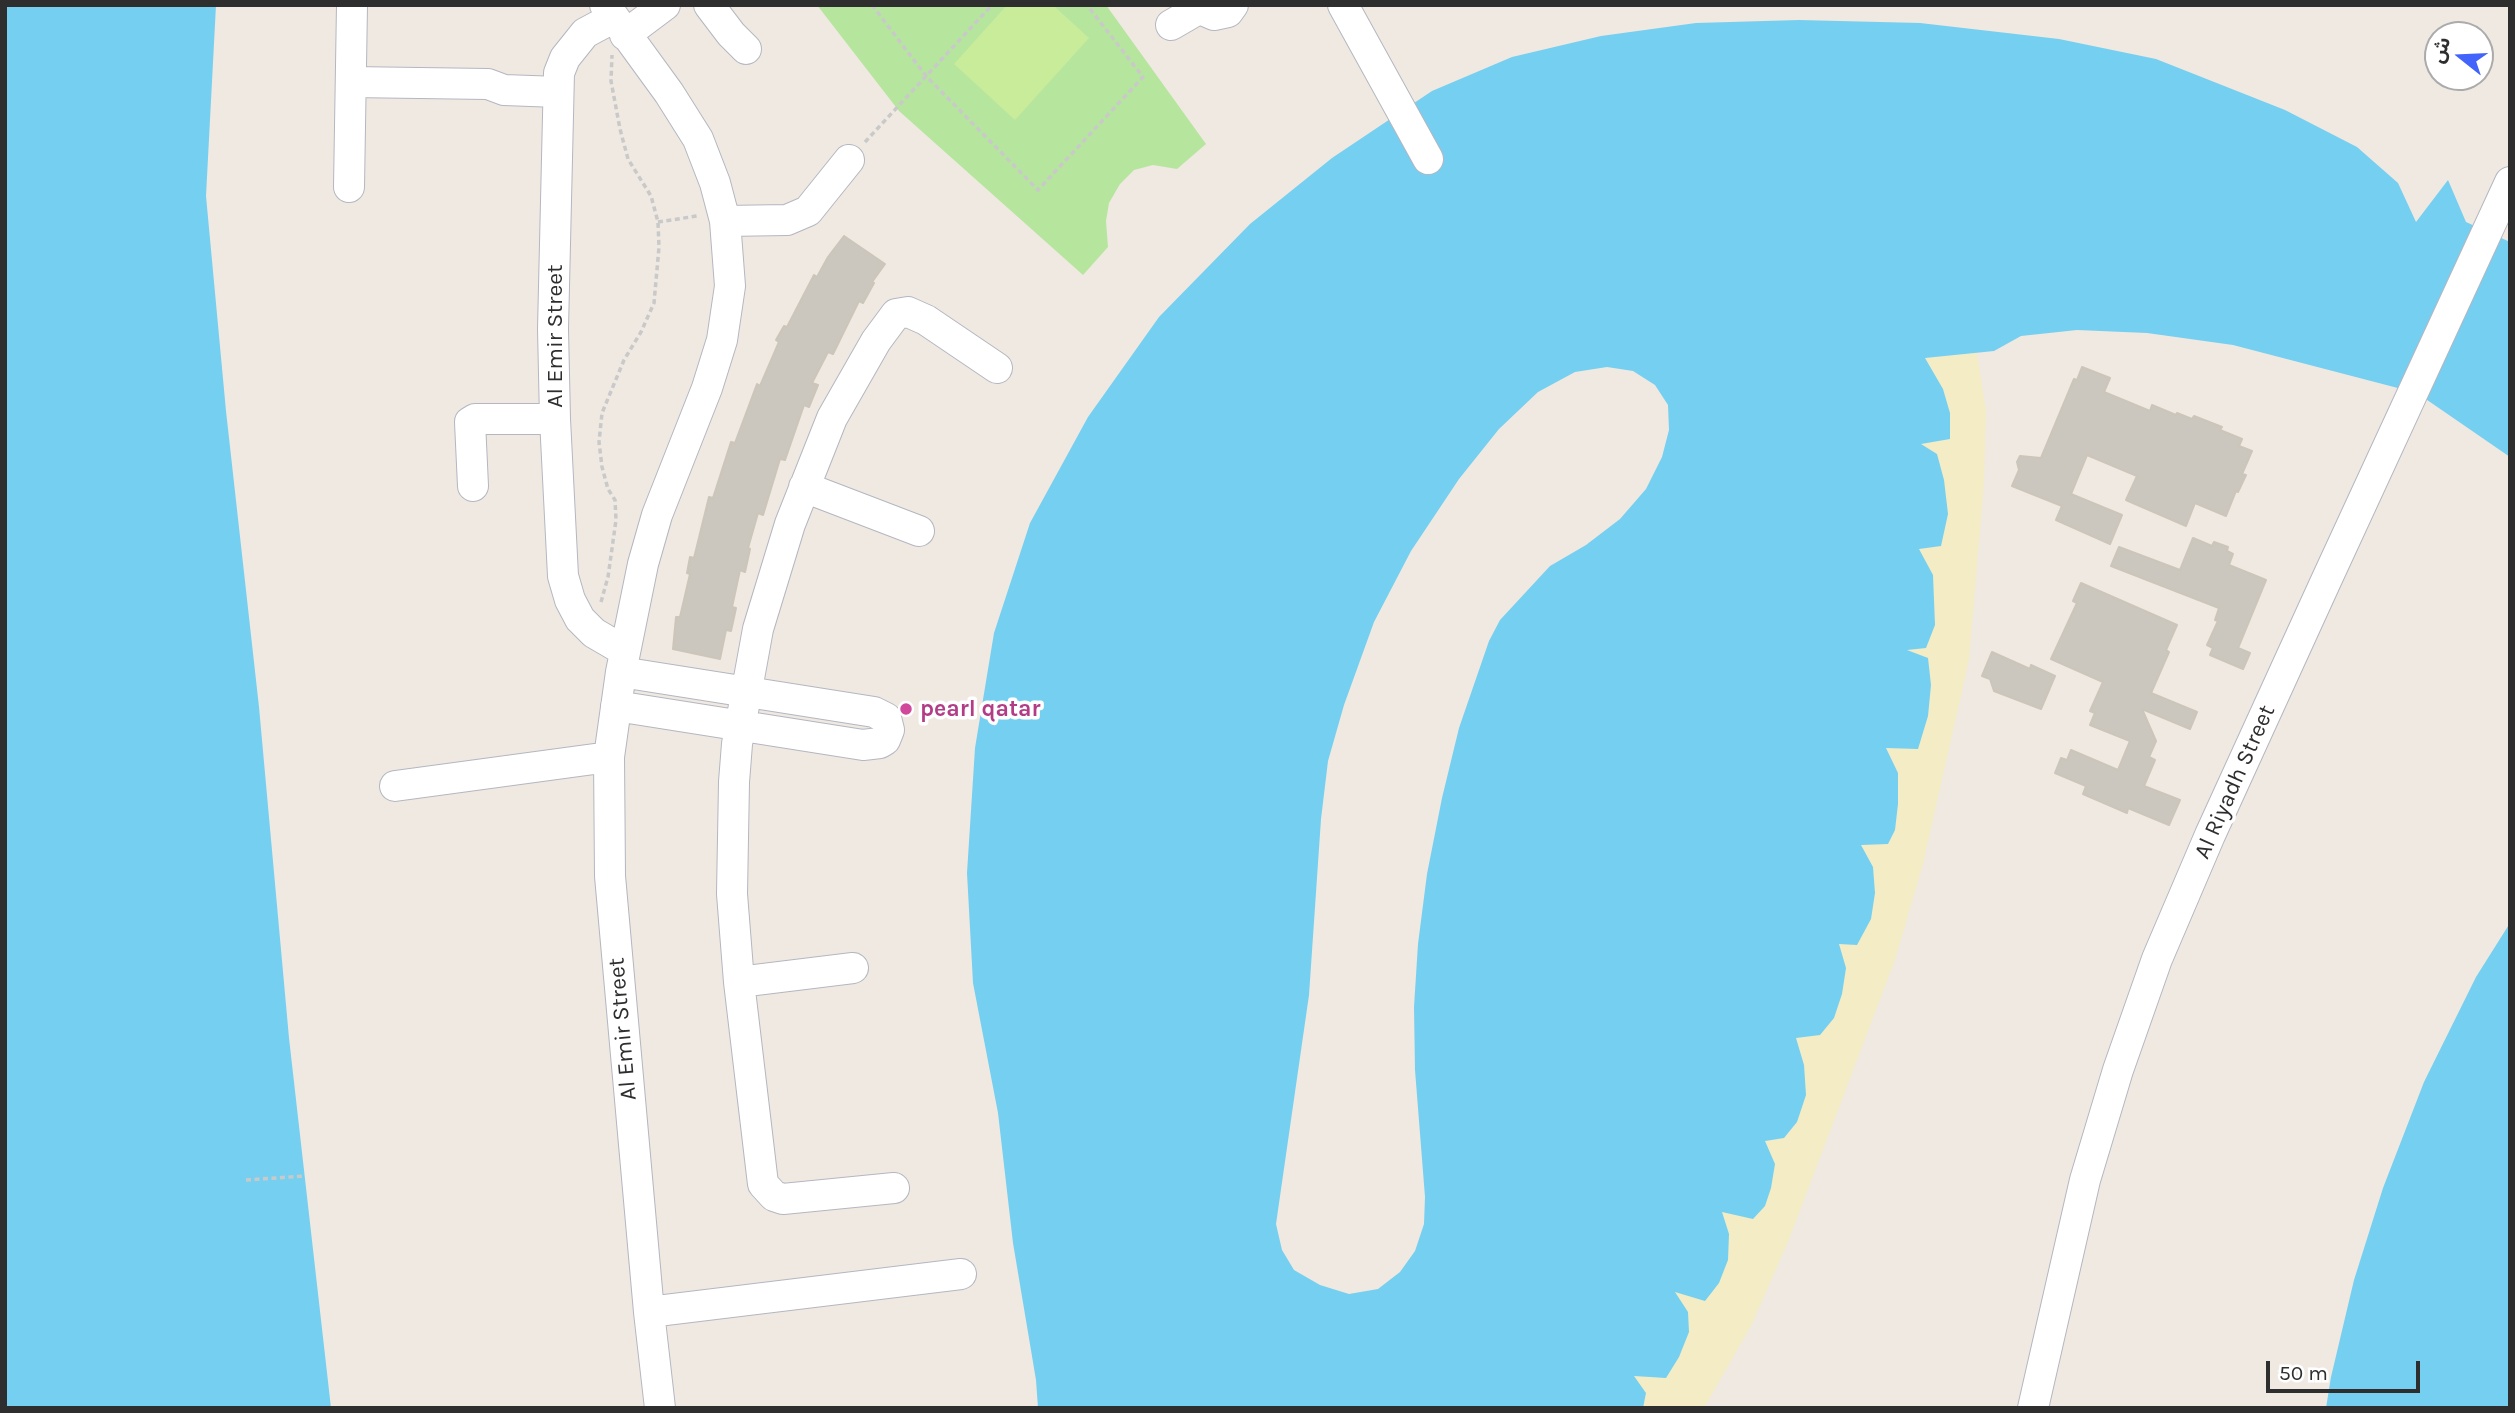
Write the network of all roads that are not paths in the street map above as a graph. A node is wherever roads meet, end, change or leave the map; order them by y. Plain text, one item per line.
1 (352, 5) edge
2 (666, 5) edge
3 (709, 5) edge
4 (1233, 5) edge
5 (1343, 5) edge
6 (1202, 6) edge
7 (614, 19) edge
8 (1171, 25) dead end
9 (746, 49) dead end
10 (351, 82) junction
11 (558, 82) junction
12 (1428, 159) dead end
13 (849, 160) road end
14 (349, 187) dead end
15 (2506, 190) edge
16 (724, 217) junction
17 (997, 368) dead end
18 (555, 419) junction
19 (473, 486) dead end
20 (804, 487) junction
21 (919, 531) dead end
22 (623, 661) junction
23 (746, 692) junction
24 (616, 706) junction
25 (741, 726) junction
26 (608, 757) junction
27 (395, 786) dead end
28 (853, 968) dead end
29 (739, 982) junction
30 (894, 1188) dead end
31 (961, 1274) dead end
32 (649, 1312) junction
33 (660, 1408) edge
34 (2033, 1408) edge

1 - 10 street
2 - 7 street
3 - 9 street
4 - 6 street
5 - 12 street
6 - 8 street
7 - 11 street, Al Emir Street
7 - 16 street, Al Emir Street
10 - 11 street
10 - 14 street
11 - 18 street, Al Emir Street
13 - 16 street
15 - 34 street, Al Riyadh Street
16 - 22 street, Al Emir Street
17 - 20 street
18 - 19 street
18 - 22 street, Al Emir Street
20 - 21 street
20 - 23 street
22 - 23 street
22 - 24 street, Al Emir Street
23 - 25 street
23 - 25 street
24 - 25 street
24 - 26 street, Al Emir Street
25 - 29 street
26 - 27 street
26 - 32 street, Al Emir Street
28 - 29 street
29 - 30 street
31 - 32 street
32 - 33 street, Al Emir Street

